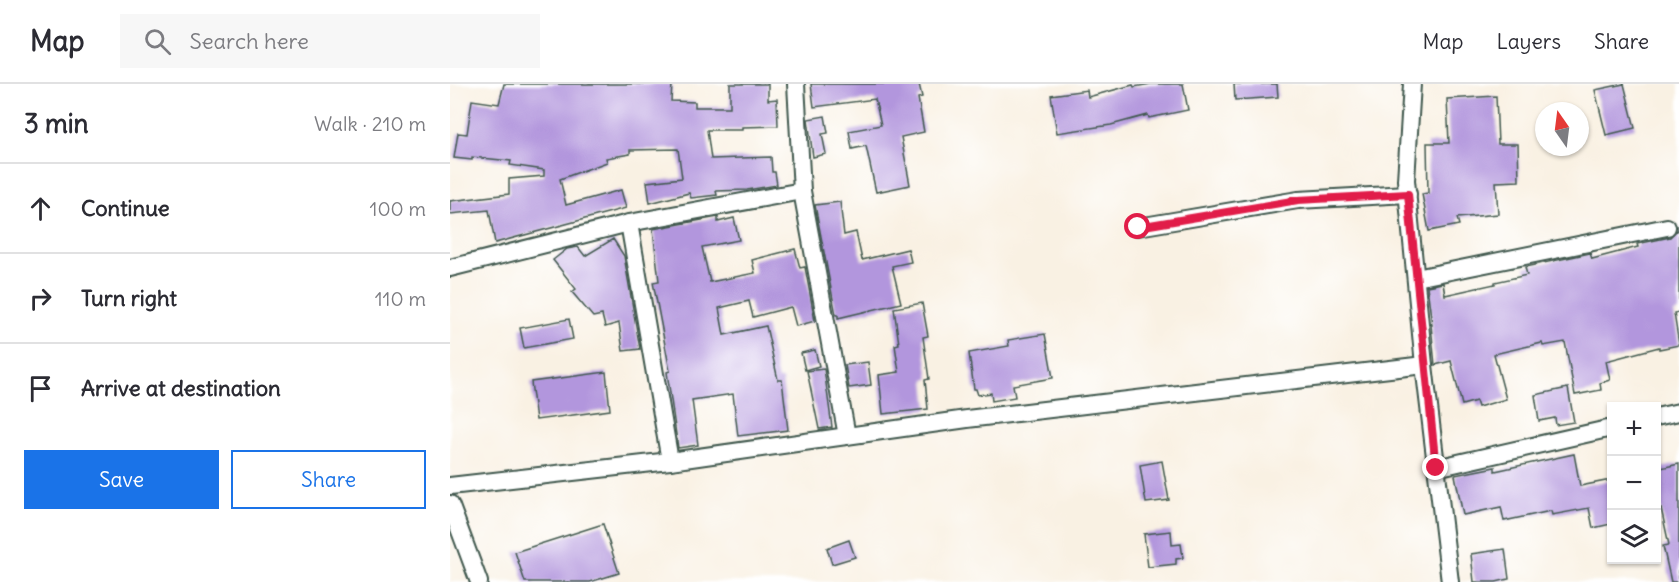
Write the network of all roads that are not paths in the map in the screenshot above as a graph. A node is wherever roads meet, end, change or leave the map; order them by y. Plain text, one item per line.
1 (796, 84) edge
2 (1412, 84) edge
3 (802, 190) junction
4 (1408, 194) junction
5 (629, 223) junction
6 (1138, 227) dead end
7 (1667, 227) dead end
8 (450, 268) edge
9 (1416, 278) junction
10 (1424, 365) junction
11 (1679, 412) edge
12 (1661, 416) edge
13 (1607, 429) edge
14 (847, 436) junction
15 (670, 461) junction
16 (1436, 468) junction
17 (450, 486) edge
18 (450, 504) edge
19 (479, 582) edge
20 (1450, 582) edge

1 - 3 street
2 - 4 street
3 - 5 street
3 - 14 street
4 - 6 street
4 - 9 street
5 - 8 street
5 - 15 street
7 - 9 street
9 - 10 street
10 - 14 street
10 - 16 street
11 - 12 street
13 - 16 street
14 - 15 street
15 - 17 street
16 - 20 street
18 - 19 street

